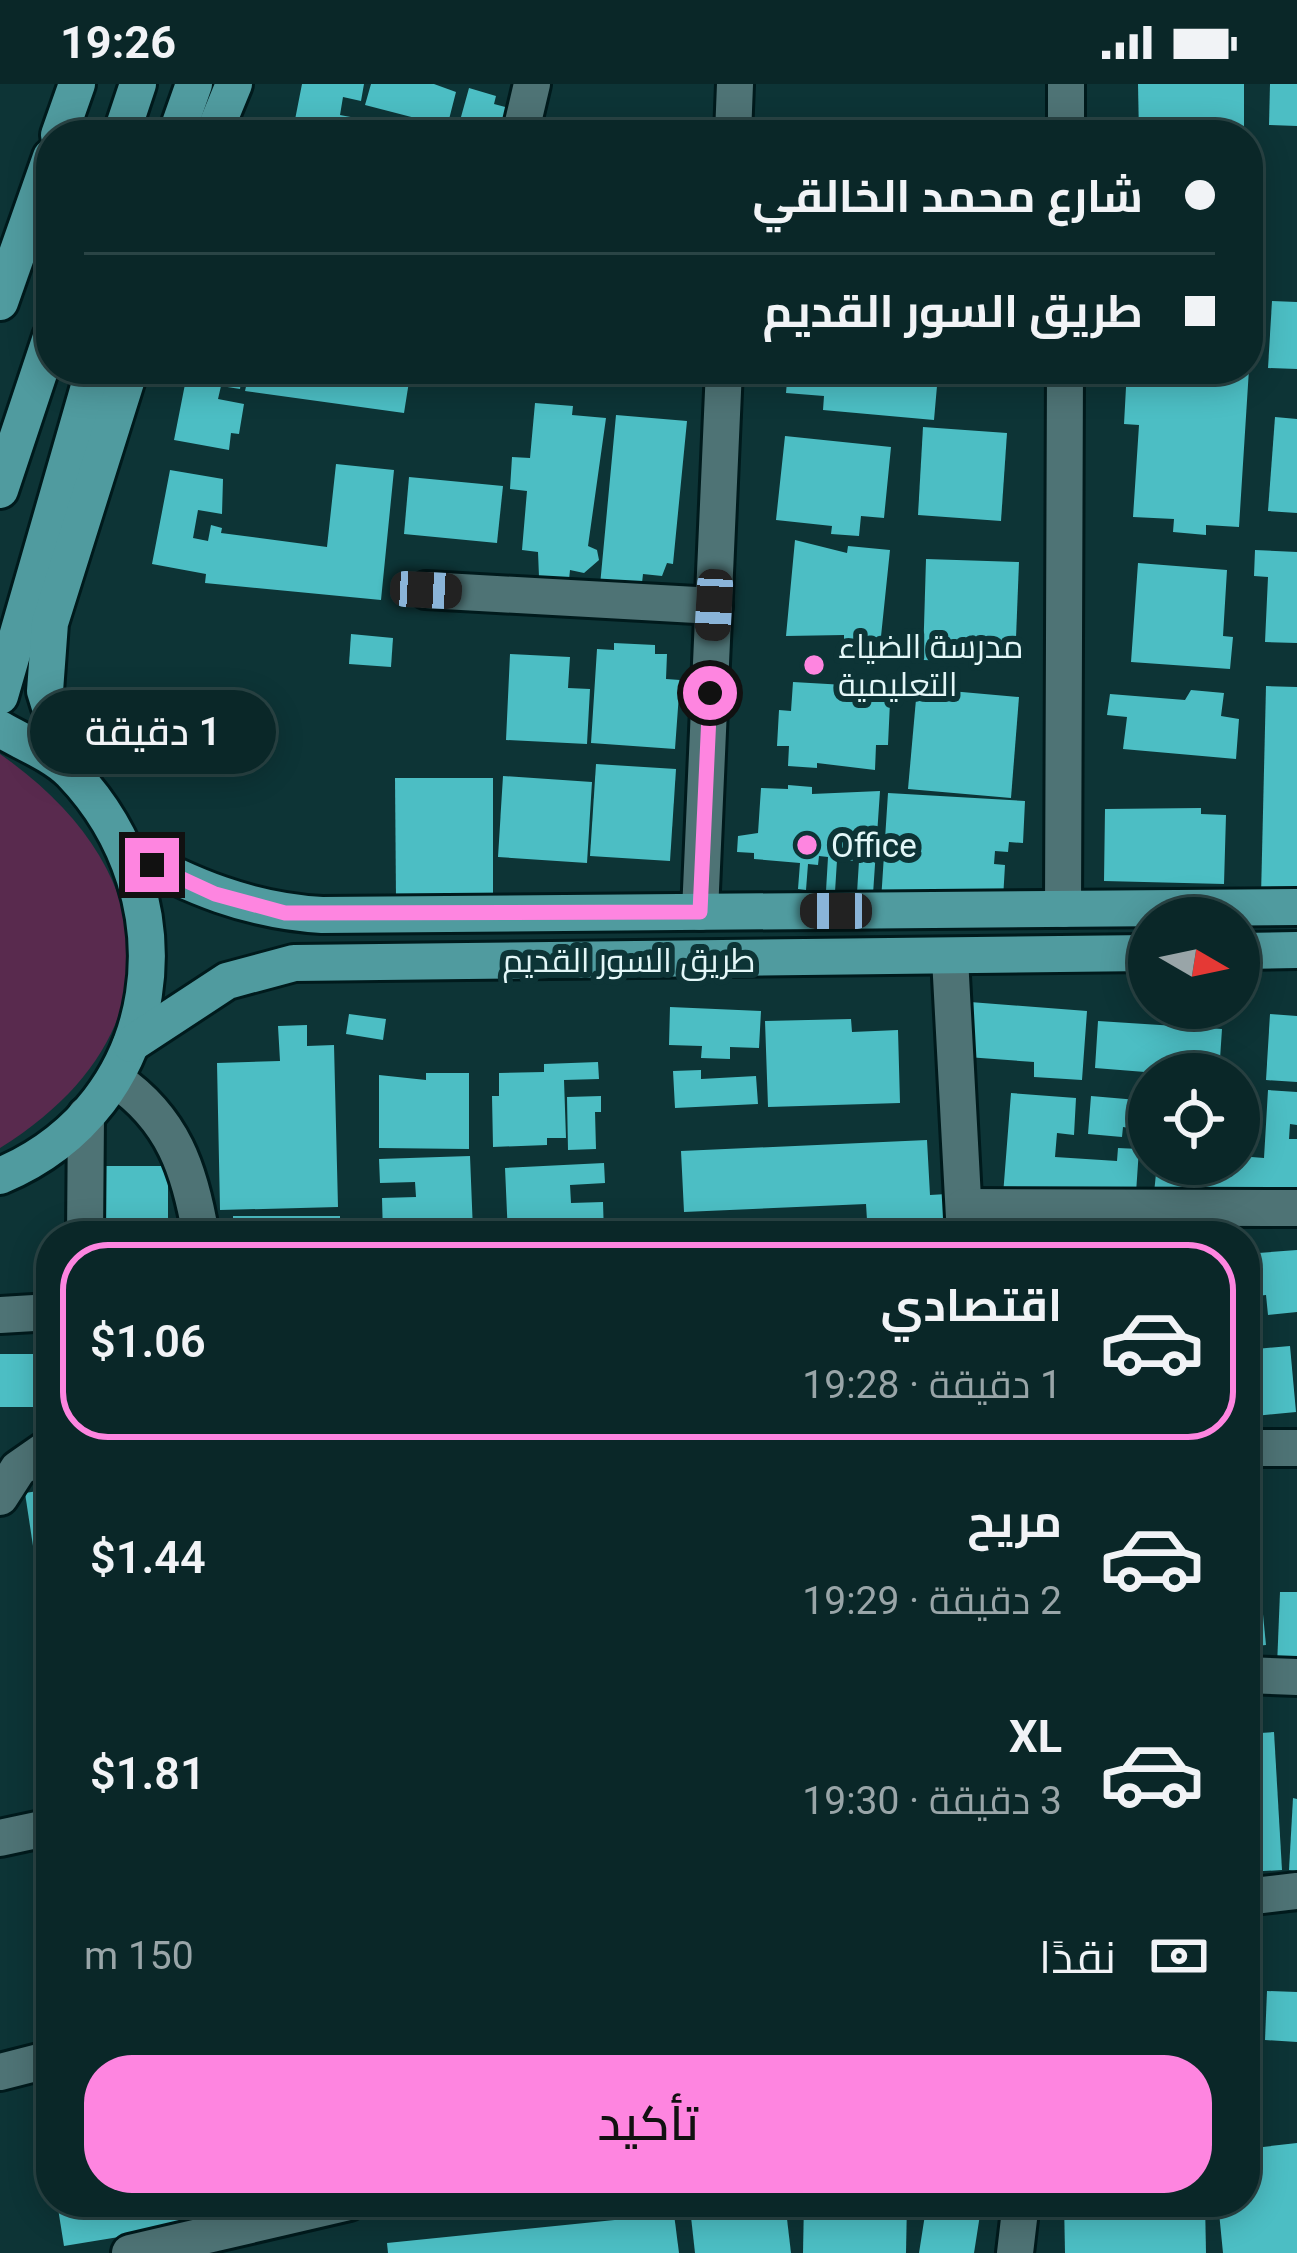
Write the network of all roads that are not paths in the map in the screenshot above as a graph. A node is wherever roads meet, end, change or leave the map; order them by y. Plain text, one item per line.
1 (77, 84) edge
2 (139, 84) edge
3 (194, 84) edge
4 (234, 84) edge
5 (532, 84) edge
6 (735, 84) edge
7 (1066, 84) edge
8 (64, 120) edge
9 (126, 120) edge
10 (181, 120) edge
11 (219, 120) edge
12 (524, 120) edge
13 (734, 120) edge
14 (1066, 120) edge
15 (36, 200) edge
16 (0, 302) edge
17 (36, 382) edge
18 (90, 384) edge
19 (125, 384) edge
20 (723, 384) edge
21 (1065, 384) edge
22 (0, 490) edge
23 (426, 590) dead end
24 (714, 605) junction
25 (0, 696) edge
26 (0, 729) edge
27 (69, 769) junction
28 (127, 851) junction
29 (1297, 907) edge
30 (1063, 909) junction
31 (700, 912) junction
32 (1297, 950) edge
33 (1260, 951) edge
34 (1128, 954) edge
35 (950, 958) junction
36 (131, 1044) junction
37 (116, 1080) junction
38 (86, 1115) junction
39 (1, 1176) edge
40 (1297, 1208) edge
41 (86, 1221) edge
42 (198, 1221) edge
43 (965, 1221) edge
44 (989, 1221) edge
45 (36, 1313) edge
46 (0, 1315) edge
47 (1260, 1448) edge
48 (1297, 1448) edge
49 (36, 1456) edge
50 (0, 1497) edge
51 (1260, 1676) edge
52 (1297, 1677) edge
53 (36, 1830) edge
54 (0, 1838) edge
55 (1297, 1891) edge
56 (1260, 1895) edge
57 (36, 2064) edge
58 (0, 2072) edge
59 (285, 2217) edge
60 (1020, 2217) edge
61 (130, 2253) edge
62 (1015, 2253) edge

1 - 8 main road
2 - 9 main road
3 - 10 main road
4 - 11 main road
5 - 12 street
6 - 13 street
7 - 14 street
15 - 16 main road
17 - 22 main road
18 - 25 main road
19 - 27 main road
20 - 24 street
21 - 30 street
23 - 24 street
24 - 31 street
26 - 27 main road
27 - 28 main road
28 - 31 main road, طريق السور القديم
28 - 36 main road
29 - 30 main road, طريق السور القديم
30 - 31 main road, طريق السور القديم
32 - 33 main road
34 - 35 main road, طريق السور القديم
35 - 36 main road, طريق السور القديم
35 - 43 street
36 - 37 main road
37 - 38 main road
37 - 42 street
38 - 39 main road
38 - 41 street
40 - 44 street
45 - 46 street
47 - 48 street
49 - 50 street
51 - 52 street
53 - 54 street
55 - 56 street
57 - 58 street
59 - 61 street
60 - 62 street

